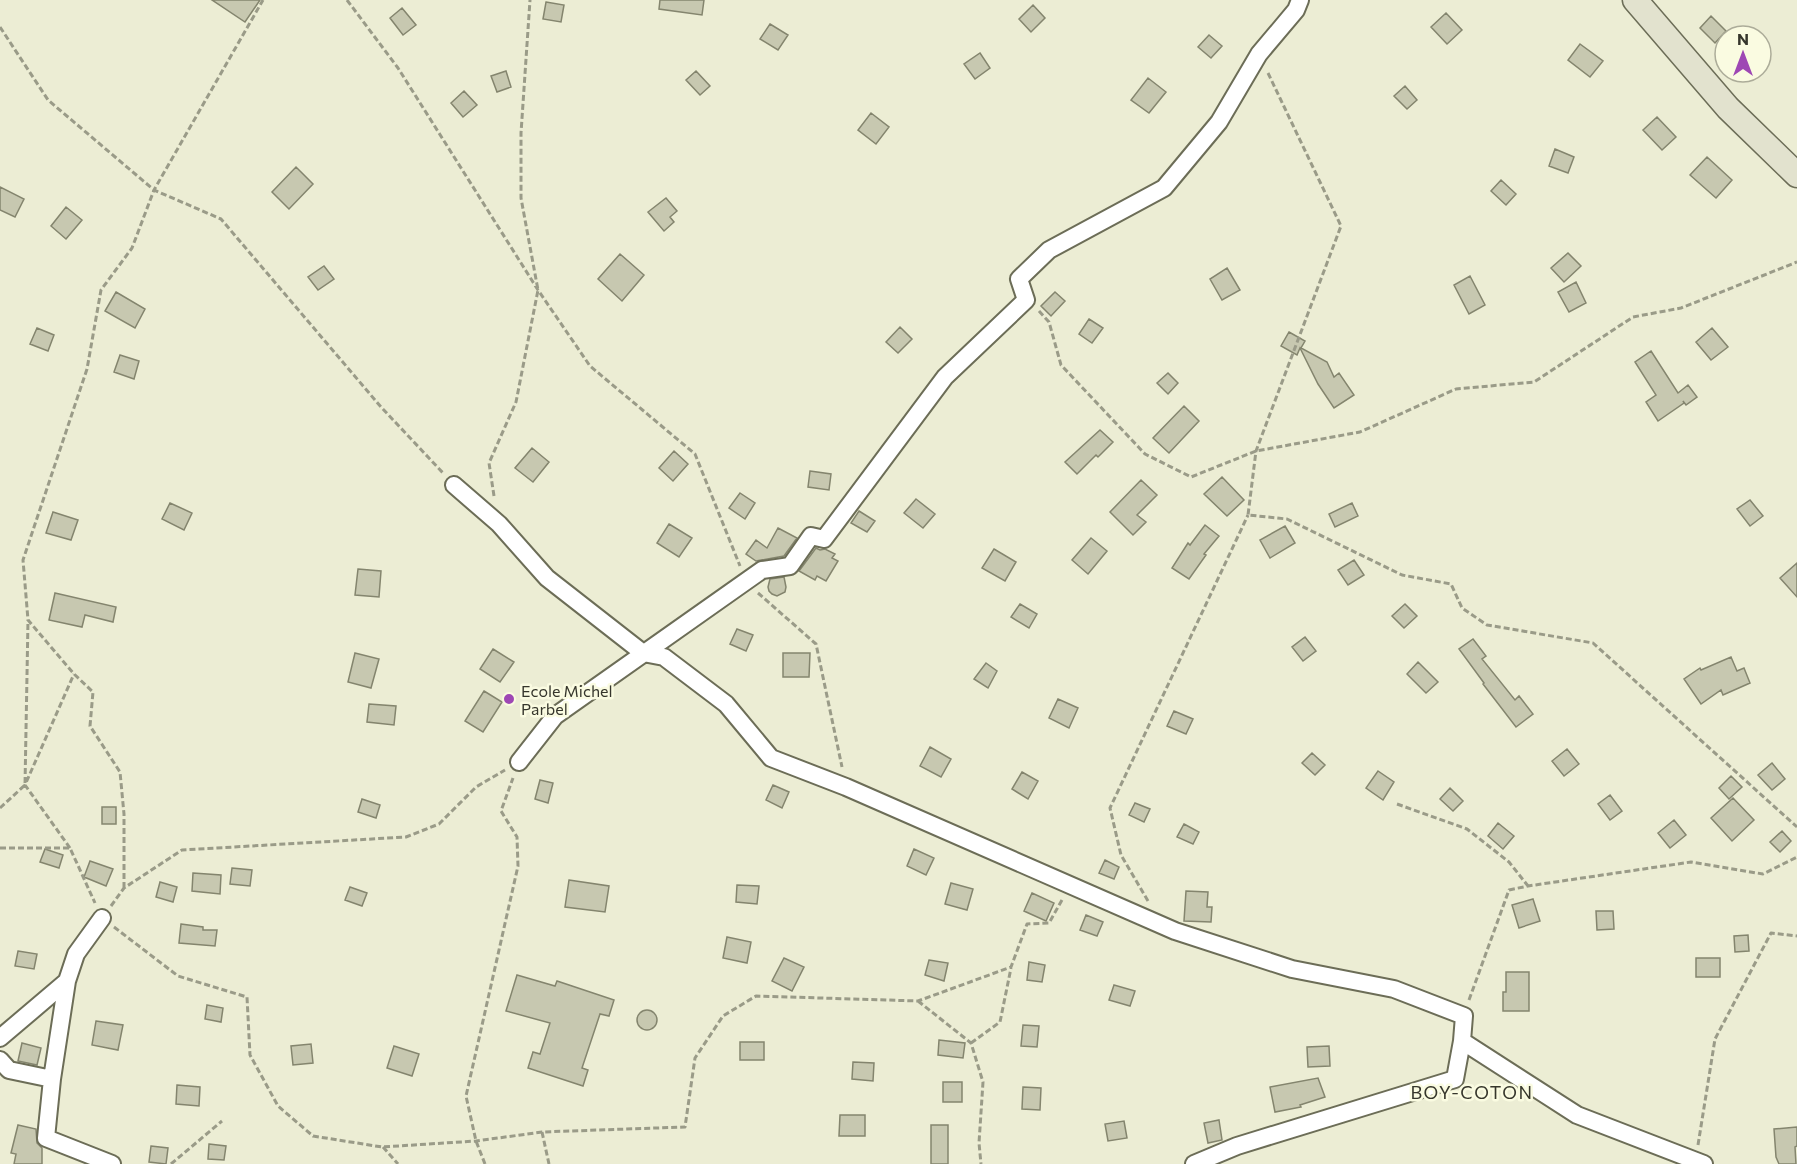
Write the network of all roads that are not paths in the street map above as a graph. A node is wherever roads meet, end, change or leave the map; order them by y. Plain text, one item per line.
1 (1300, 0) edge
2 (1635, 0) edge
3 (1797, 175) edge
4 (454, 485) road end
5 (643, 653) junction
6 (519, 762) road end
7 (102, 918) road end
8 (67, 981) junction
9 (0, 1038) edge
10 (1462, 1041) junction
11 (0, 1060) edge
12 (52, 1079) junction
13 (1701, 1163) edge
14 (112, 1164) edge
15 (1194, 1164) edge

1 - 5 street
2 - 3 main road
4 - 5 street
5 - 6 street
5 - 10 street
7 - 8 street
8 - 9 street
8 - 12 street
10 - 13 street
10 - 15 street
11 - 12 street
12 - 14 street

